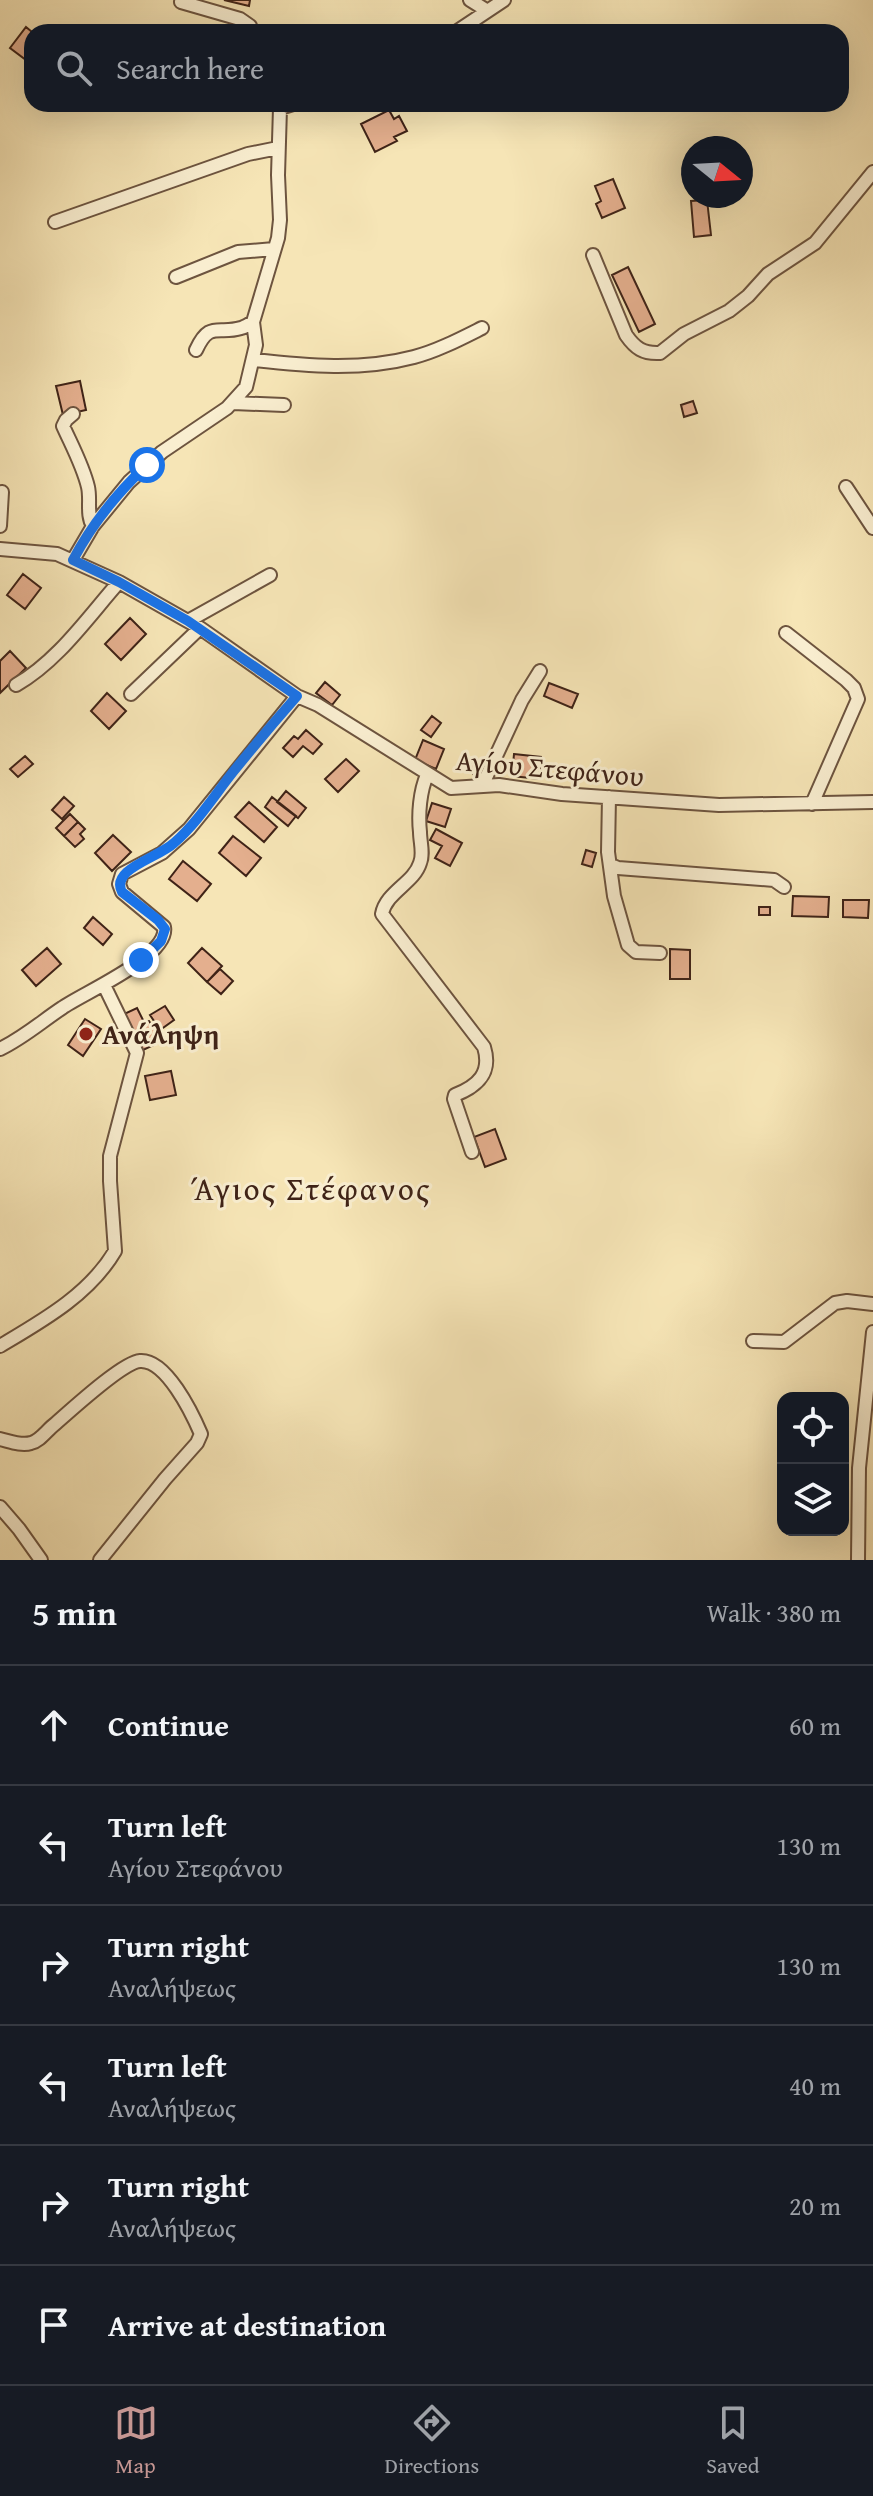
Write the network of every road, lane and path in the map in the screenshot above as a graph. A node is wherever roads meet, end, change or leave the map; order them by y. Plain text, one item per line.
1 (470, 0) edge
2 (504, 0) edge
3 (181, 2) dead end
4 (486, 10) junction
5 (247, 24) edge
6 (467, 24) edge
7 (280, 112) edge
8 (278, 148) junction
9 (873, 172) edge
10 (55, 222) dead end
11 (274, 249) junction
12 (593, 255) dead end
13 (176, 277) dead end
14 (253, 322) junction
15 (482, 328) dead end
16 (196, 350) dead end
17 (254, 360) junction
18 (233, 403) junction
19 (284, 405) dead end
20 (73, 414) dead end
21 (846, 487) dead end
22 (2, 492) edge
23 (0, 526) edge
24 (93, 526) junction
25 (873, 528) edge
26 (0, 549) edge
27 (73, 560) junction
28 (270, 575) dead end
29 (119, 582) junction
30 (188, 621) junction
31 (200, 628) junction
32 (786, 633) dead end
33 (540, 671) dead end
34 (16, 685) dead end
35 (131, 694) dead end
36 (297, 696) junction
37 (427, 775) junction
38 (483, 784) junction
39 (609, 797) junction
40 (873, 802) edge
41 (812, 804) junction
42 (611, 865) junction
43 (784, 887) dead end
44 (660, 953) dead end
45 (104, 985) junction
46 (0, 1049) edge
47 (472, 1152) dead end
48 (873, 1304) edge
49 (873, 1332) edge
50 (753, 1341) dead end
51 (0, 1346) edge
52 (0, 1439) edge
53 (0, 1507) edge
54 (41, 1560) edge
55 (100, 1560) edge
56 (858, 1560) edge

1 - 4 street
2 - 4 street
3 - 5 street
4 - 6 street
7 - 8 street
8 - 10 street
8 - 11 street
9 - 12 street
11 - 13 street
11 - 14 street
14 - 16 street
14 - 17 street
15 - 17 street
17 - 18 street
18 - 19 street
18 - 24 street
20 - 24 street
21 - 25 street
22 - 23 street
24 - 27 street
26 - 27 street, Αγίου Στεφάνου
27 - 29 street, Αγίου Στεφάνου
28 - 30 street
29 - 30 street, Αγίου Στεφάνου
29 - 34 street
30 - 31 street, Αγίου Στεφάνου
31 - 35 street
31 - 36 street, Αγίου Στεφάνου
32 - 41 street
33 - 38 street
36 - 37 street, Αγίου Στεφάνου
36 - 45 street
37 - 38 street, Αγίου Στεφάνου
37 - 47 street
38 - 39 street, Αγίου Στεφάνου
39 - 41 street, Αγίου Στεφάνου
39 - 42 street
40 - 41 street, Αγίου Στεφάνου
42 - 43 street
42 - 44 street
45 - 46 street
45 - 51 street
48 - 50 street
49 - 56 street
52 - 55 street
53 - 54 street

